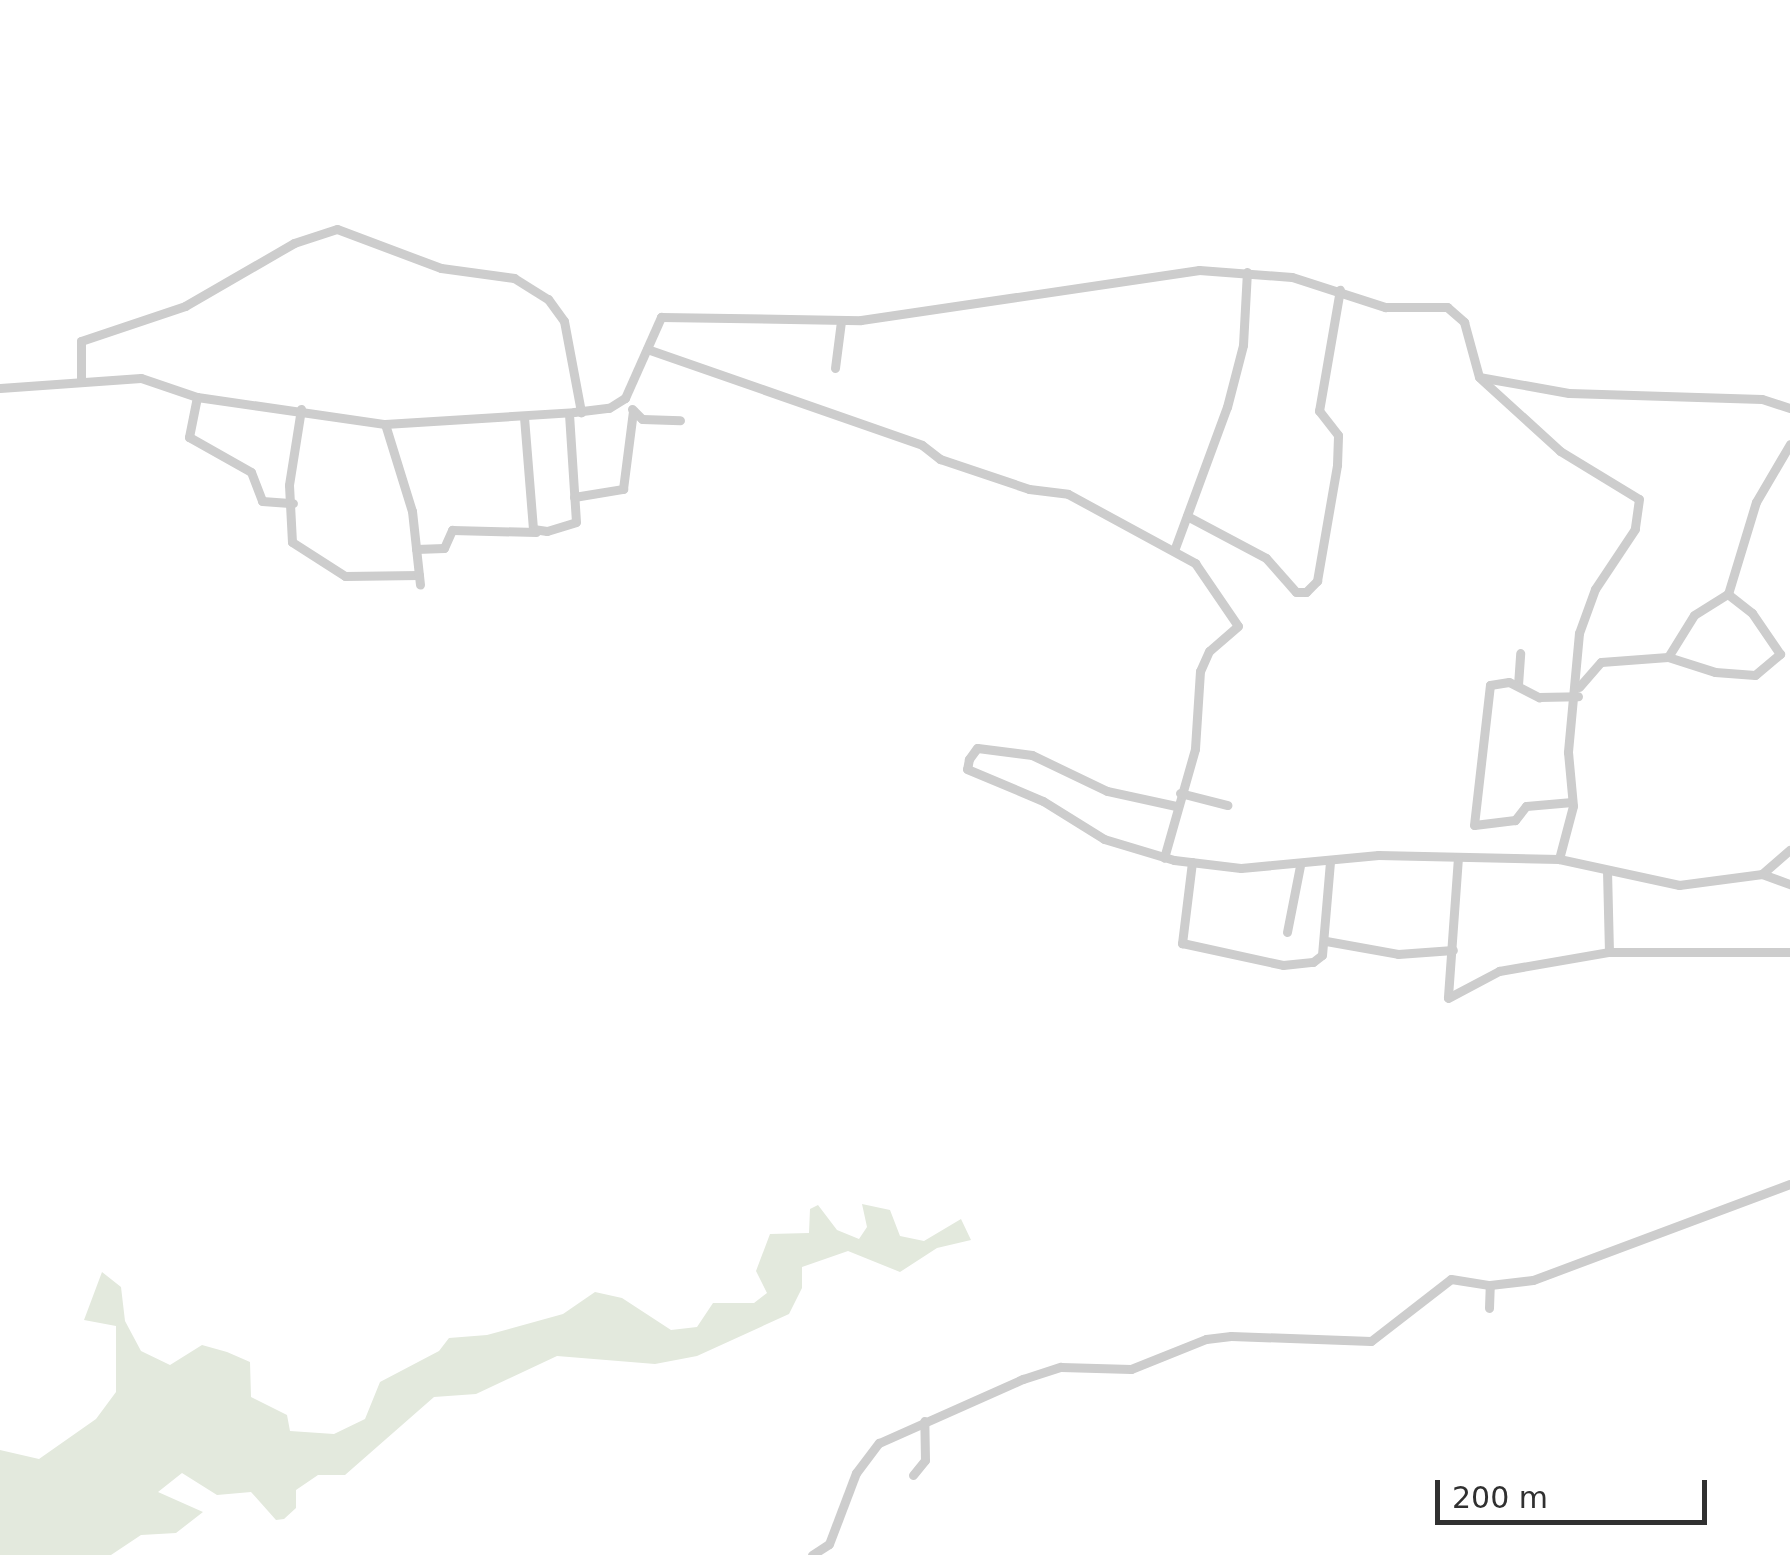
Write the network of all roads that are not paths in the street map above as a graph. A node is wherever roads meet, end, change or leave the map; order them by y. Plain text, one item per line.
1 (1247, 272) junction
2 (1340, 290) junction
3 (840, 321) junction
4 (646, 349) junction
5 (835, 368) dead end
6 (1478, 377) junction
7 (81, 378) junction
8 (0, 388) edge
9 (197, 398) junction
10 (625, 398) junction
11 (1790, 408) edge
12 (300, 409) junction
13 (633, 411) junction
14 (581, 412) junction
15 (569, 413) junction
16 (524, 417) junction
17 (680, 420) dead end
18 (385, 424) junction
19 (1790, 444) edge
20 (574, 497) junction
21 (293, 503) junction
22 (1188, 516) junction
23 (536, 532) junction
24 (1174, 548) junction
25 (416, 549) junction
26 (1728, 594) junction
27 (1520, 653) dead end
28 (1668, 658) junction
29 (1518, 685) junction
30 (1578, 692) junction
31 (1180, 793) junction
32 (1572, 802) junction
33 (1227, 805) dead end
34 (1176, 806) junction
35 (1790, 850) edge
36 (1458, 856) junction
37 (1164, 858) junction
38 (1559, 860) junction
39 (1192, 862) junction
40 (1330, 862) junction
41 (1300, 866) junction
42 (1607, 871) junction
43 (1762, 874) junction
44 (1790, 884) edge
45 (1287, 932) dead end
46 (1326, 941) junction
47 (1453, 950) junction
48 (1609, 952) junction
49 (1790, 952) edge
50 (1790, 1184) edge
51 (1490, 1285) junction
52 (1489, 1308) dead end
53 (924, 1421) junction
54 (913, 1475) dead end
55 (812, 1555) edge

1 - 2 street
1 - 3 street
1 - 22 street
2 - 6 street
2 - 22 street
3 - 4 street
3 - 5 street
4 - 10 street
4 - 24 street
6 - 11 street
6 - 30 street
7 - 8 street
7 - 9 street
7 - 14 street
9 - 12 street
9 - 21 street
10 - 13 street
10 - 14 street
12 - 18 street
12 - 21 street
13 - 17 street
13 - 20 street
14 - 15 street
15 - 16 street
15 - 20 street
16 - 18 street
16 - 23 street
18 - 25 street
19 - 26 street
20 - 23 street
21 - 25 street
22 - 24 street
23 - 25 street
24 - 31 street
26 - 28 street
26 - 28 street
27 - 29 street
28 - 30 street
29 - 30 street
29 - 32 street
30 - 32 street
31 - 33 street
31 - 34 street
32 - 38 street
34 - 37 street
34 - 37 street
35 - 43 street
36 - 38 street
36 - 40 street
36 - 47 street
37 - 39 street
38 - 42 street
39 - 41 street
39 - 46 street
40 - 41 street
40 - 46 street
41 - 45 street
42 - 43 street
42 - 48 street
43 - 44 street
46 - 47 street
47 - 48 street
48 - 49 street
50 - 51 street
51 - 52 street
51 - 53 street
53 - 54 street
53 - 55 street

